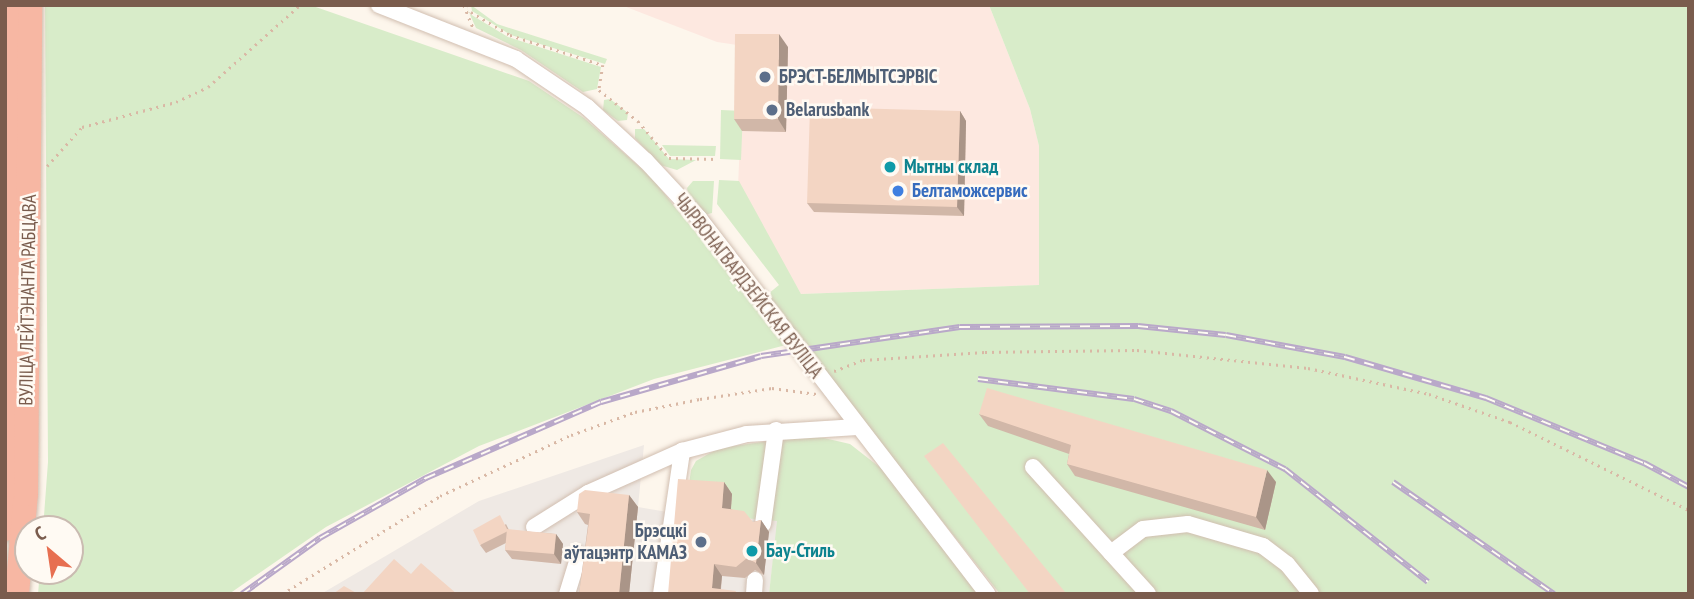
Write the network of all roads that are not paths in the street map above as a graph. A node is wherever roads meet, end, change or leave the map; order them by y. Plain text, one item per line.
1 (11, 5) edge
2 (30, 5) edge
3 (379, 5) edge
4 (16, 211) edge
5 (14, 305) edge
6 (857, 427) junction
7 (776, 430) junction
8 (681, 451) junction
9 (1033, 467) dead end
10 (763, 524) edge
11 (534, 527) dead end
12 (5, 529) edge
13 (1111, 553) junction
14 (579, 555) dead end
15 (13, 588) edge
16 (567, 594) edge
17 (661, 594) edge
18 (988, 594) edge
19 (1148, 594) edge
20 (1311, 594) edge

1 - 4 highway, ВУЛІЦА ЛЕЙТЭНАНТА РАБЦАВА
2 - 4 highway, ВУЛІЦА ЛЕЙТЭНАНТА РАБЦАВА
3 - 6 street, ЧЫРВОНАГВАРДЗЕЙСКАЯ ВУЛІЦА
4 - 5 highway, ВУЛІЦА ЛЕЙТЭНАНТА РАБЦАВА
5 - 12 highway, ВУЛІЦА ЛЕЙТЭНАНТА РАБЦАВА
5 - 15 highway, ВУЛІЦА ЛЕЙТЭНАНТА РАБЦАВА
6 - 7 street
6 - 18 street, ЧЫРВОНАГВАРДЗЕЙСКАЯ ВУЛІЦА
7 - 8 street
7 - 10 street
8 - 11 street
8 - 17 street
9 - 13 street
13 - 19 street
13 - 20 street
14 - 16 street

